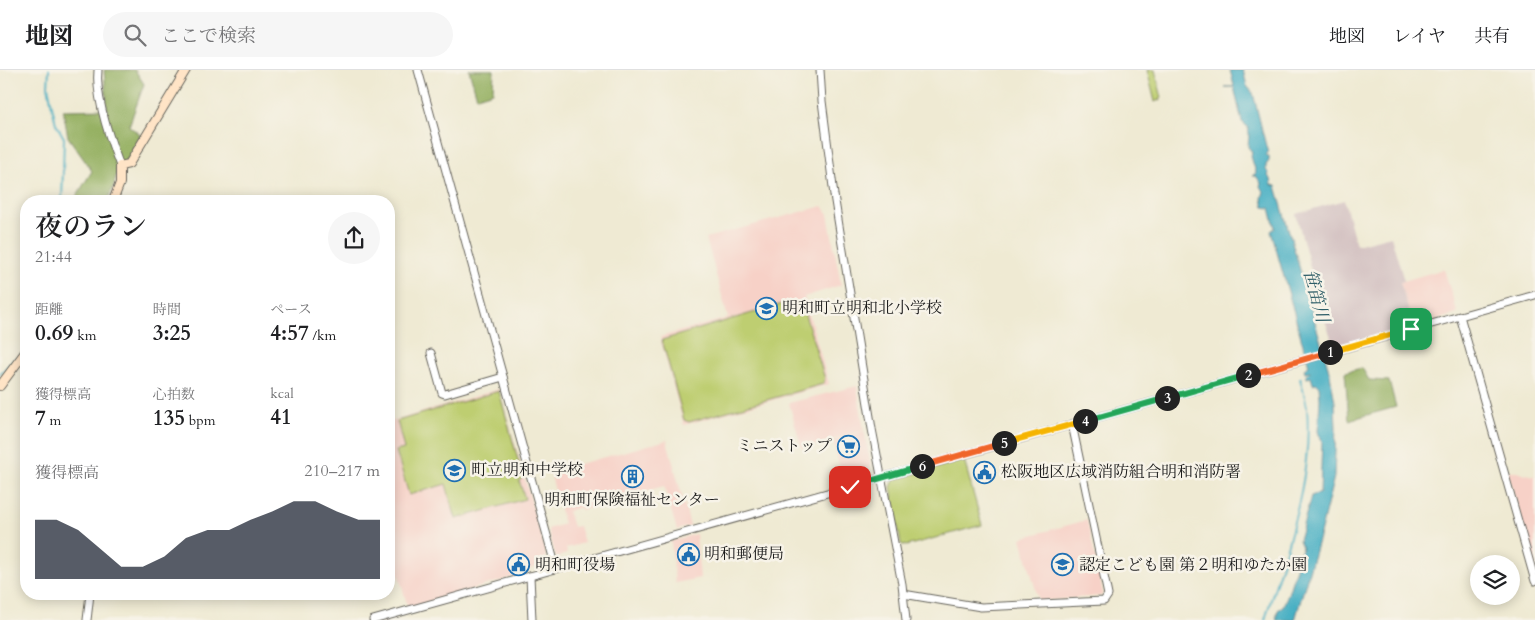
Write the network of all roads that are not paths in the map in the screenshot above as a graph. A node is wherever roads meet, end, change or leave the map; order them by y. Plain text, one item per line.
1 (98, 70) edge
2 (186, 70) edge
3 (418, 70) edge
4 (820, 70) edge
5 (120, 166) junction
6 (115, 195) edge
7 (1535, 295) edge
8 (1460, 316) junction
9 (431, 353) dead end
10 (20, 359) edge
11 (503, 377) junction
12 (0, 386) edge
13 (1072, 424) junction
14 (882, 478) junction
15 (556, 568) junction
16 (530, 576) junction
17 (1535, 582) edge
18 (903, 594) junction
19 (89, 600) edge
20 (87, 620) edge
21 (373, 620) edge
22 (532, 620) edge
23 (906, 620) edge

1 - 5 street
2 - 5 main road
3 - 11 street
4 - 14 street
5 - 6 main road
7 - 8 street
8 - 13 street
8 - 17 street
9 - 11 street
10 - 12 main road
11 - 15 street
13 - 14 street
13 - 18 street
14 - 15 street
14 - 18 street
15 - 16 street
16 - 21 street
16 - 22 street
18 - 23 street
19 - 20 street

